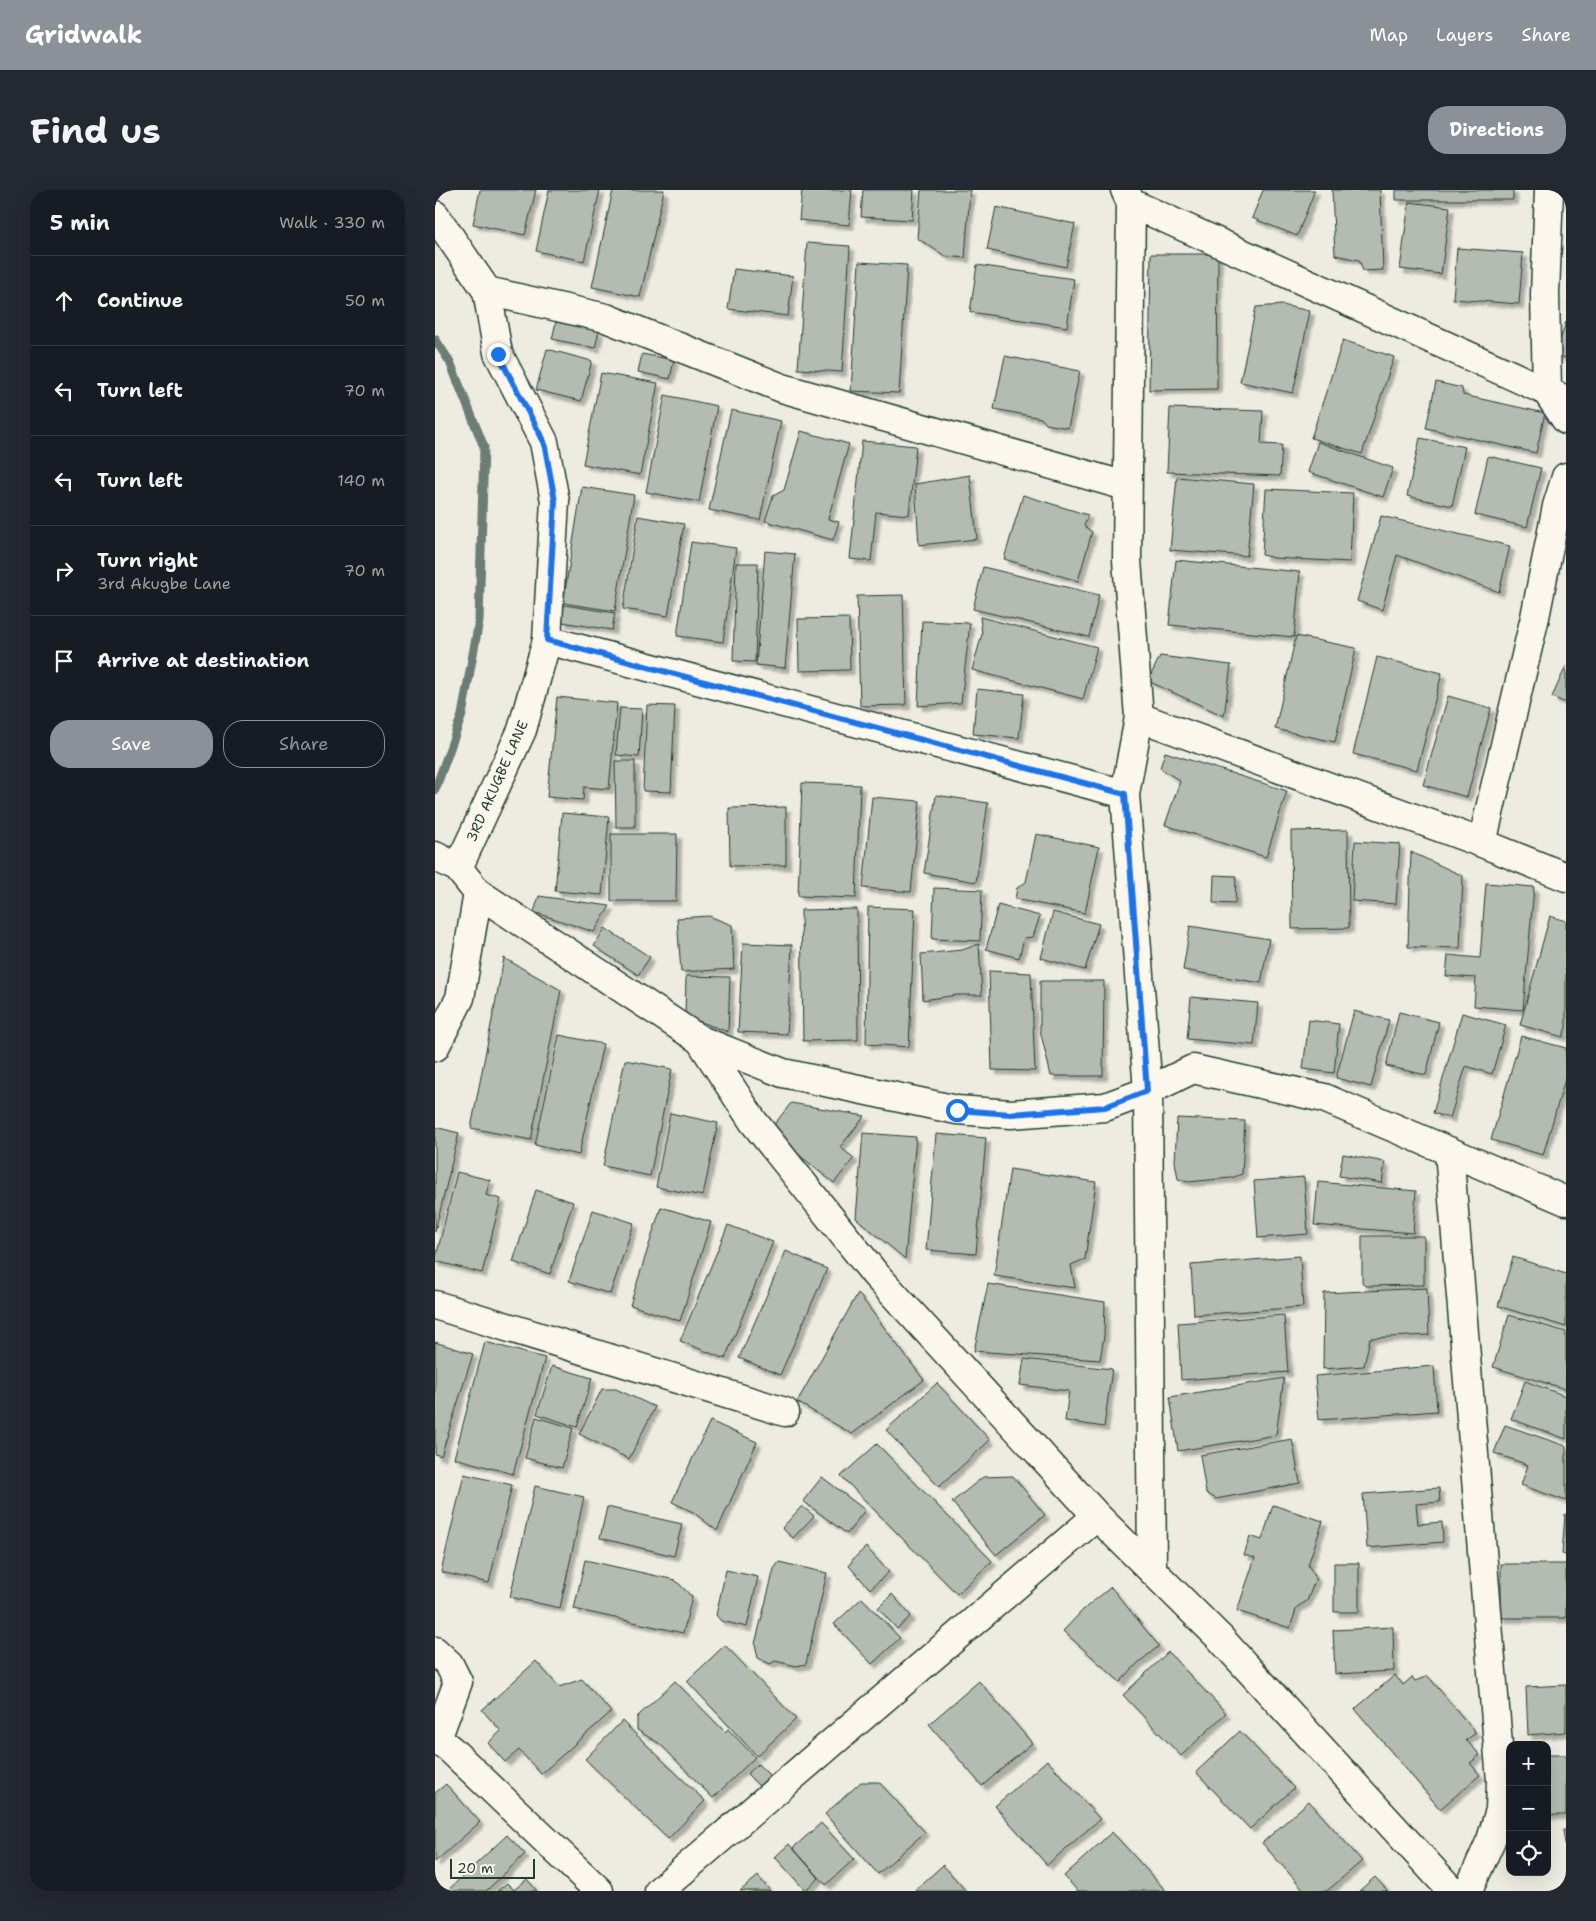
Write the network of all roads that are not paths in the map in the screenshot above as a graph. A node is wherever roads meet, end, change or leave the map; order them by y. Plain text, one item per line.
1 (1549, 190) edge
2 (1128, 196) edge
3 (435, 215) edge
4 (487, 291) junction
5 (1557, 396) edge
6 (1566, 420) edge
7 (1566, 477) edge
8 (1126, 486) junction
9 (547, 640) junction
10 (1139, 717) junction
11 (1125, 794) junction
12 (1482, 843) junction
13 (446, 862) edge
14 (1566, 877) edge
15 (478, 893) junction
16 (700, 1040) junction
17 (435, 1047) edge
18 (1147, 1091) junction
19 (1449, 1152) junction
20 (1566, 1201) edge
21 (435, 1305) edge
22 (785, 1412) dead end
23 (1097, 1516) junction
24 (1152, 1569) junction
25 (435, 1651) edge
26 (436, 1741) edge
27 (599, 1891) edge
28 (659, 1891) edge
29 (1453, 1891) edge
30 (1469, 1891) edge

1 - 5 street
2 - 5 street
2 - 8 street
3 - 4 street, 3RD AKUGBE LANE
4 - 8 street
4 - 9 street, 3RD AKUGBE LANE
5 - 6 street
7 - 12 street
8 - 10 street
9 - 11 street
9 - 13 street, 3RD AKUGBE LANE
10 - 11 street
10 - 12 street
11 - 18 street
12 - 14 street
13 - 15 street
15 - 16 street
15 - 17 street
16 - 18 street
16 - 23 street
18 - 19 street
18 - 24 street
19 - 20 street
19 - 30 street
21 - 22 street
23 - 24 street
23 - 28 street
24 - 29 street
25 - 26 street
26 - 27 street

